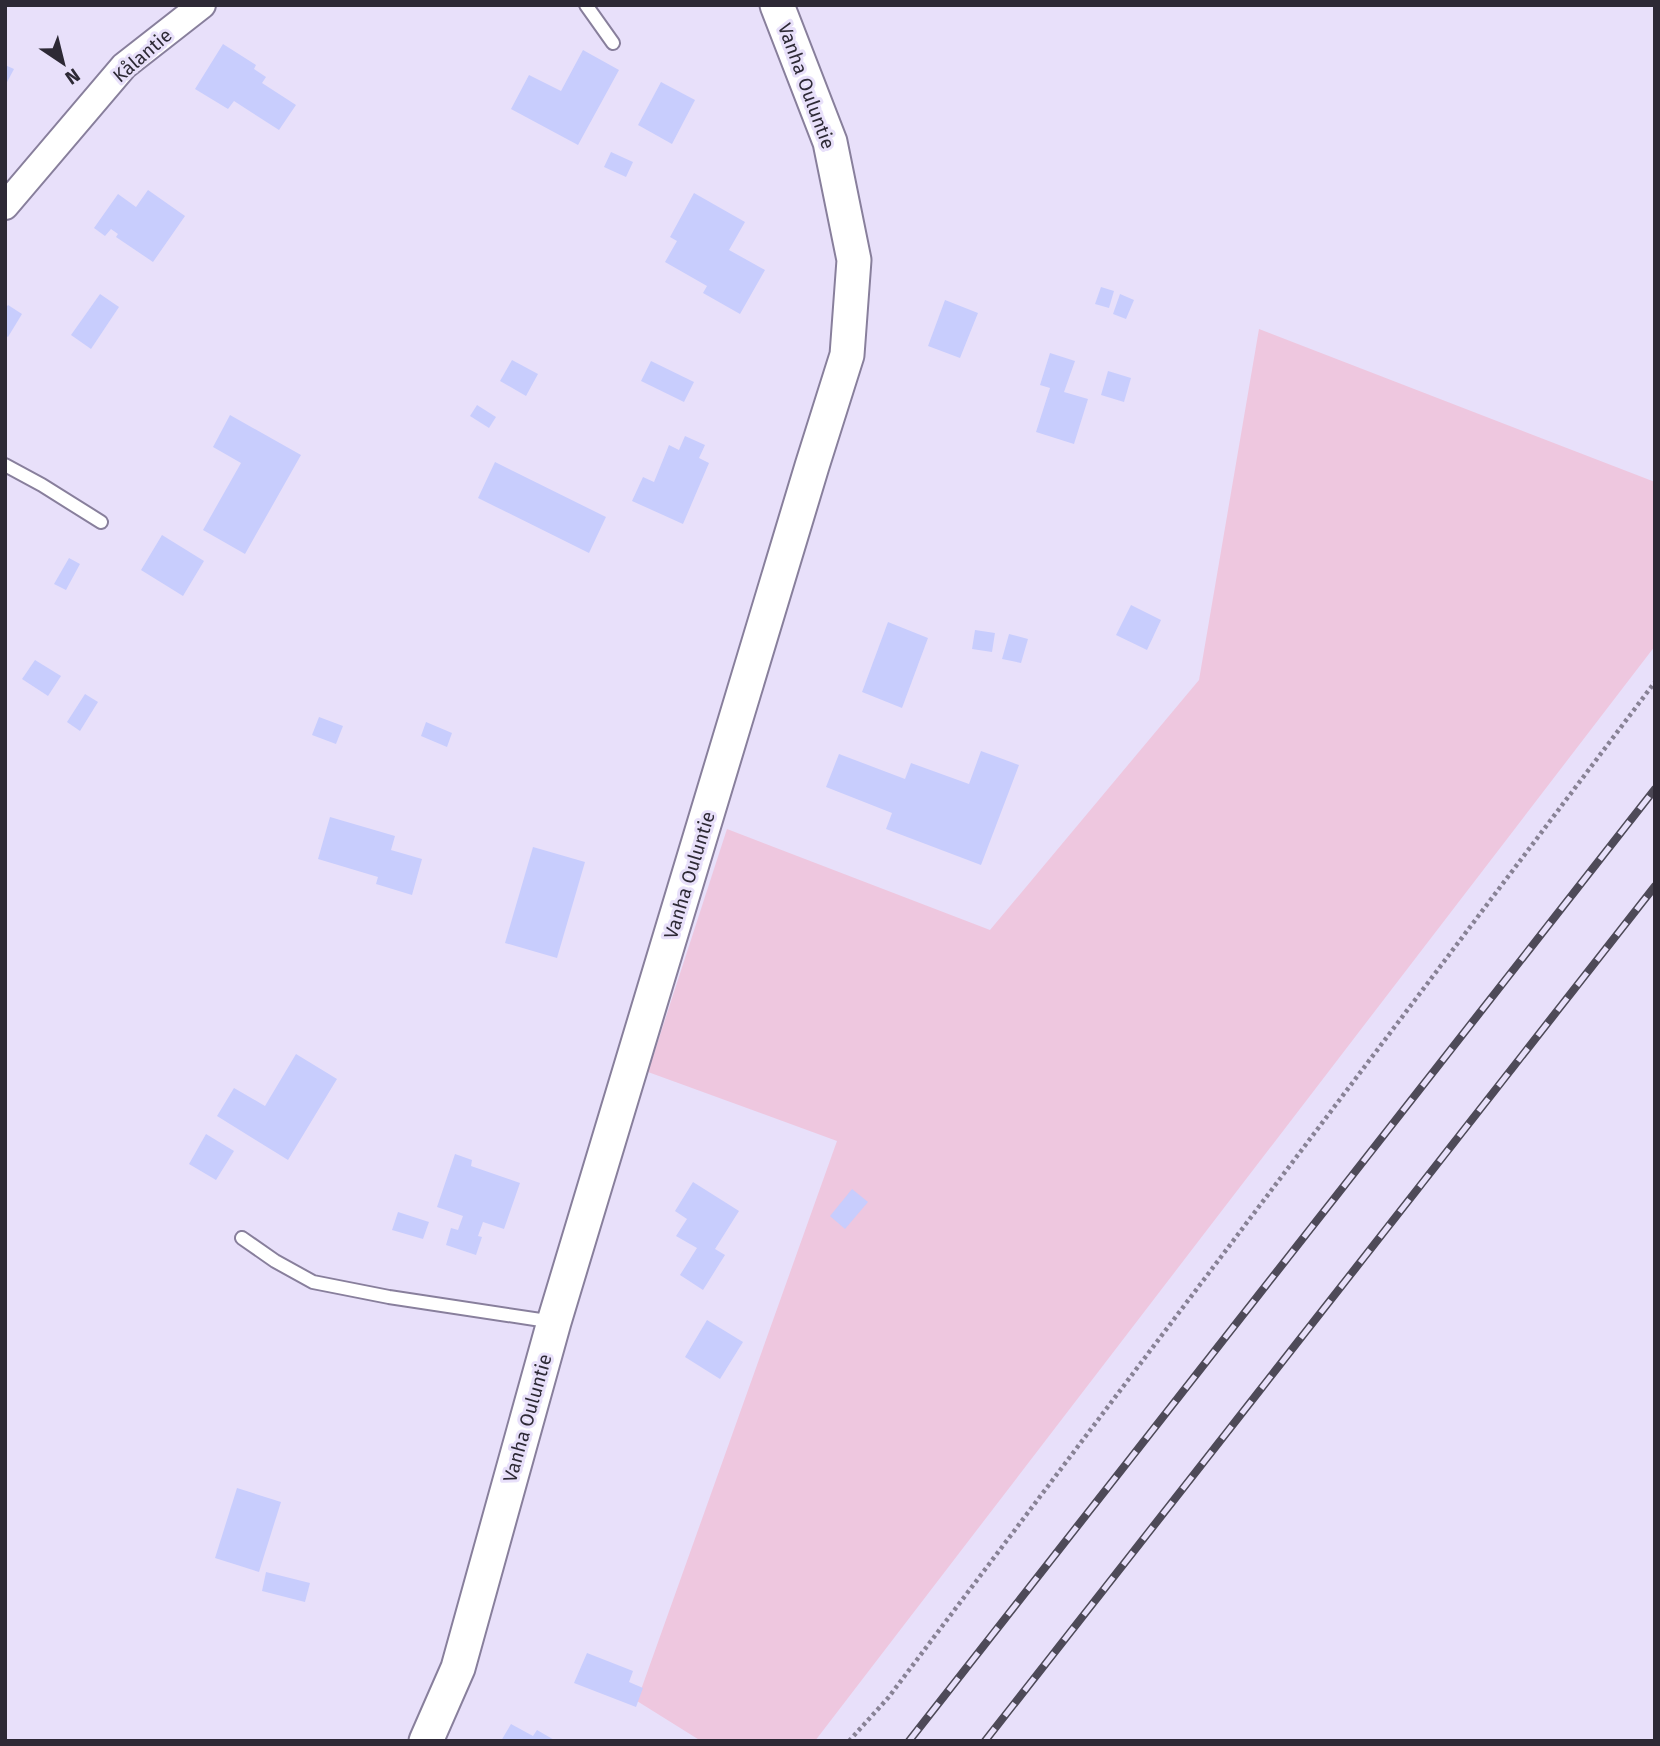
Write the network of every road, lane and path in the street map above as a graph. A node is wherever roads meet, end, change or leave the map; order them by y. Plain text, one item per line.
1 (202, 5) edge
2 (586, 5) edge
3 (777, 5) edge
4 (612, 43) dead end
5 (5, 206) edge
6 (5, 465) edge
7 (101, 522) dead end
8 (1655, 682) edge
9 (242, 1238) dead end
10 (554, 1322) junction
11 (426, 1741) edge
12 (849, 1741) edge

1 - 5 street, Kålantie
2 - 4 lane
3 - 10 street, Vanha Ouluntie
6 - 7 lane
8 - 12 path
9 - 10 lane
10 - 11 street, Vanha Ouluntie

